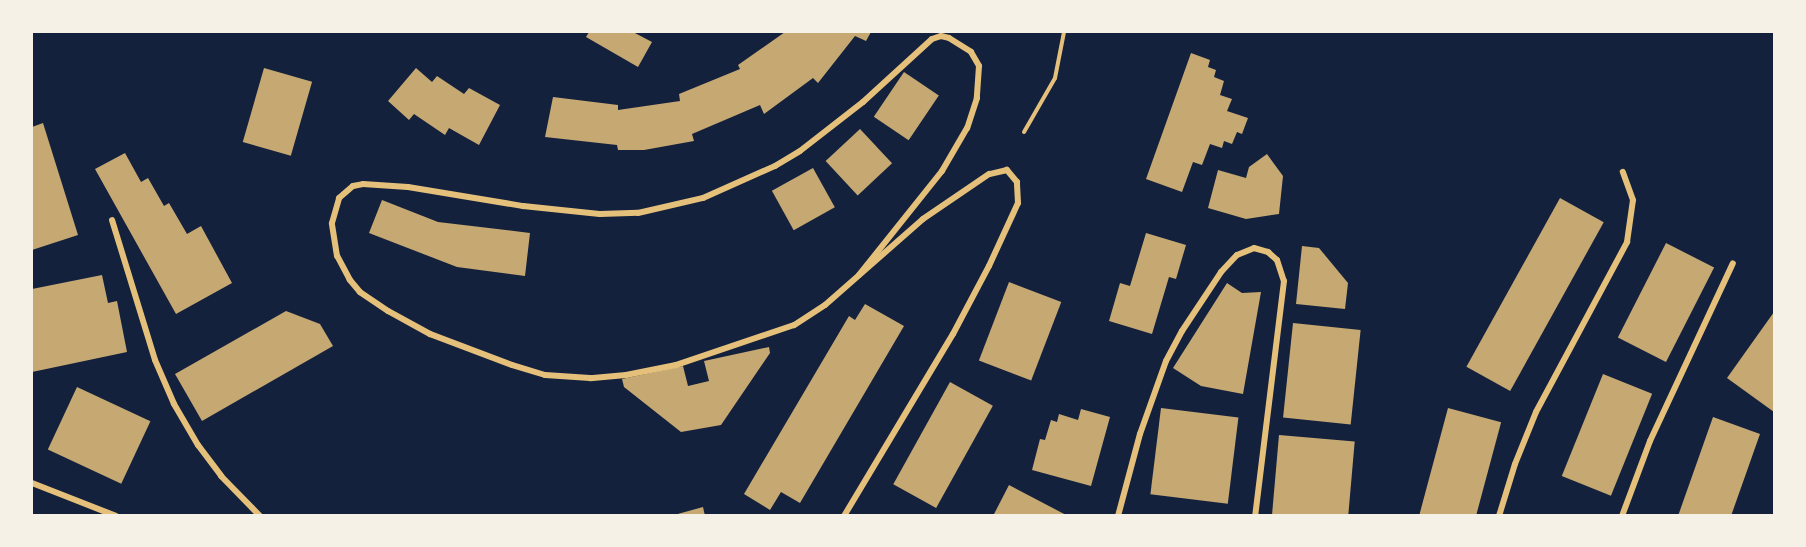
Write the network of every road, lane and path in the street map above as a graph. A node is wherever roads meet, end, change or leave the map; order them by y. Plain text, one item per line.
1 (1064, 32) edge
2 (1024, 132) dead end
3 (1623, 172) dead end
4 (112, 220) dead end
5 (1733, 263) dead end
6 (859, 275) junction
7 (32, 483) edge
8 (116, 516) edge
9 (260, 516) edge
10 (844, 516) edge
11 (1118, 516) edge
12 (1255, 516) edge
13 (1499, 516) edge
14 (1622, 516) edge

1 - 2 path
3 - 13 street
4 - 9 street
5 - 14 street
6 - 6 street
6 - 10 street
7 - 8 street
11 - 12 street

